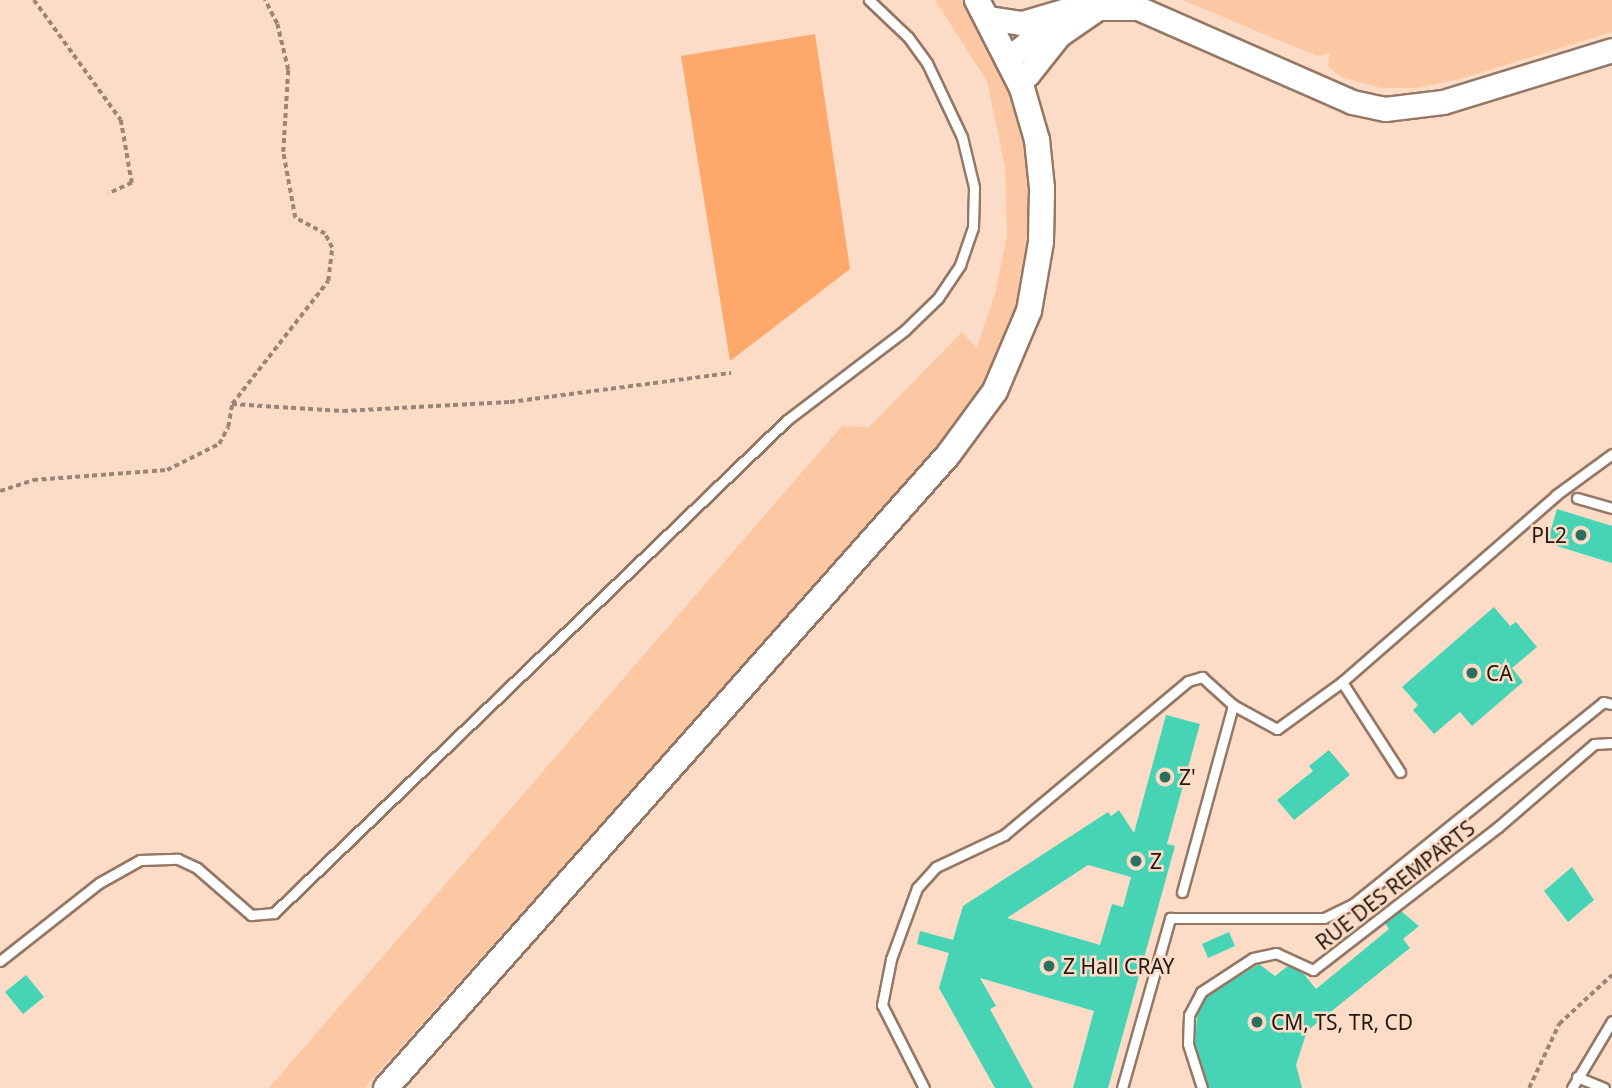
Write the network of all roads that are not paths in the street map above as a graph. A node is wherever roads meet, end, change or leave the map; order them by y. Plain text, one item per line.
1 (869, 0) edge
2 (1094, 4) edge
3 (983, 9) edge
4 (1051, 17) junction
5 (1612, 50) edge
6 (1013, 68) junction
7 (1612, 454) edge
8 (1577, 498) dead end
9 (1612, 508) edge
10 (1342, 682) junction
11 (1612, 704) edge
12 (1233, 705) junction
13 (1612, 743) edge
14 (1400, 772) dead end
15 (1182, 892) dead end
16 (0, 961) edge
17 (1612, 1021) edge
18 (1577, 1077) junction
19 (386, 1088) edge
20 (924, 1088) edge
21 (1122, 1088) edge
22 (1202, 1088) edge
23 (1572, 1088) edge
24 (1604, 1088) edge

1 - 16 lane
2 - 4 street
2 - 5 street
2 - 6 street
3 - 4 street
3 - 6 main road
4 - 6 street
6 - 19 main road
7 - 10 lane
8 - 9 lane
10 - 12 lane
10 - 14 lane
11 - 21 lane
12 - 15 lane
12 - 20 lane
13 - 22 lane, RUE DES REMPARTS
17 - 18 lane
18 - 23 lane
18 - 24 lane

